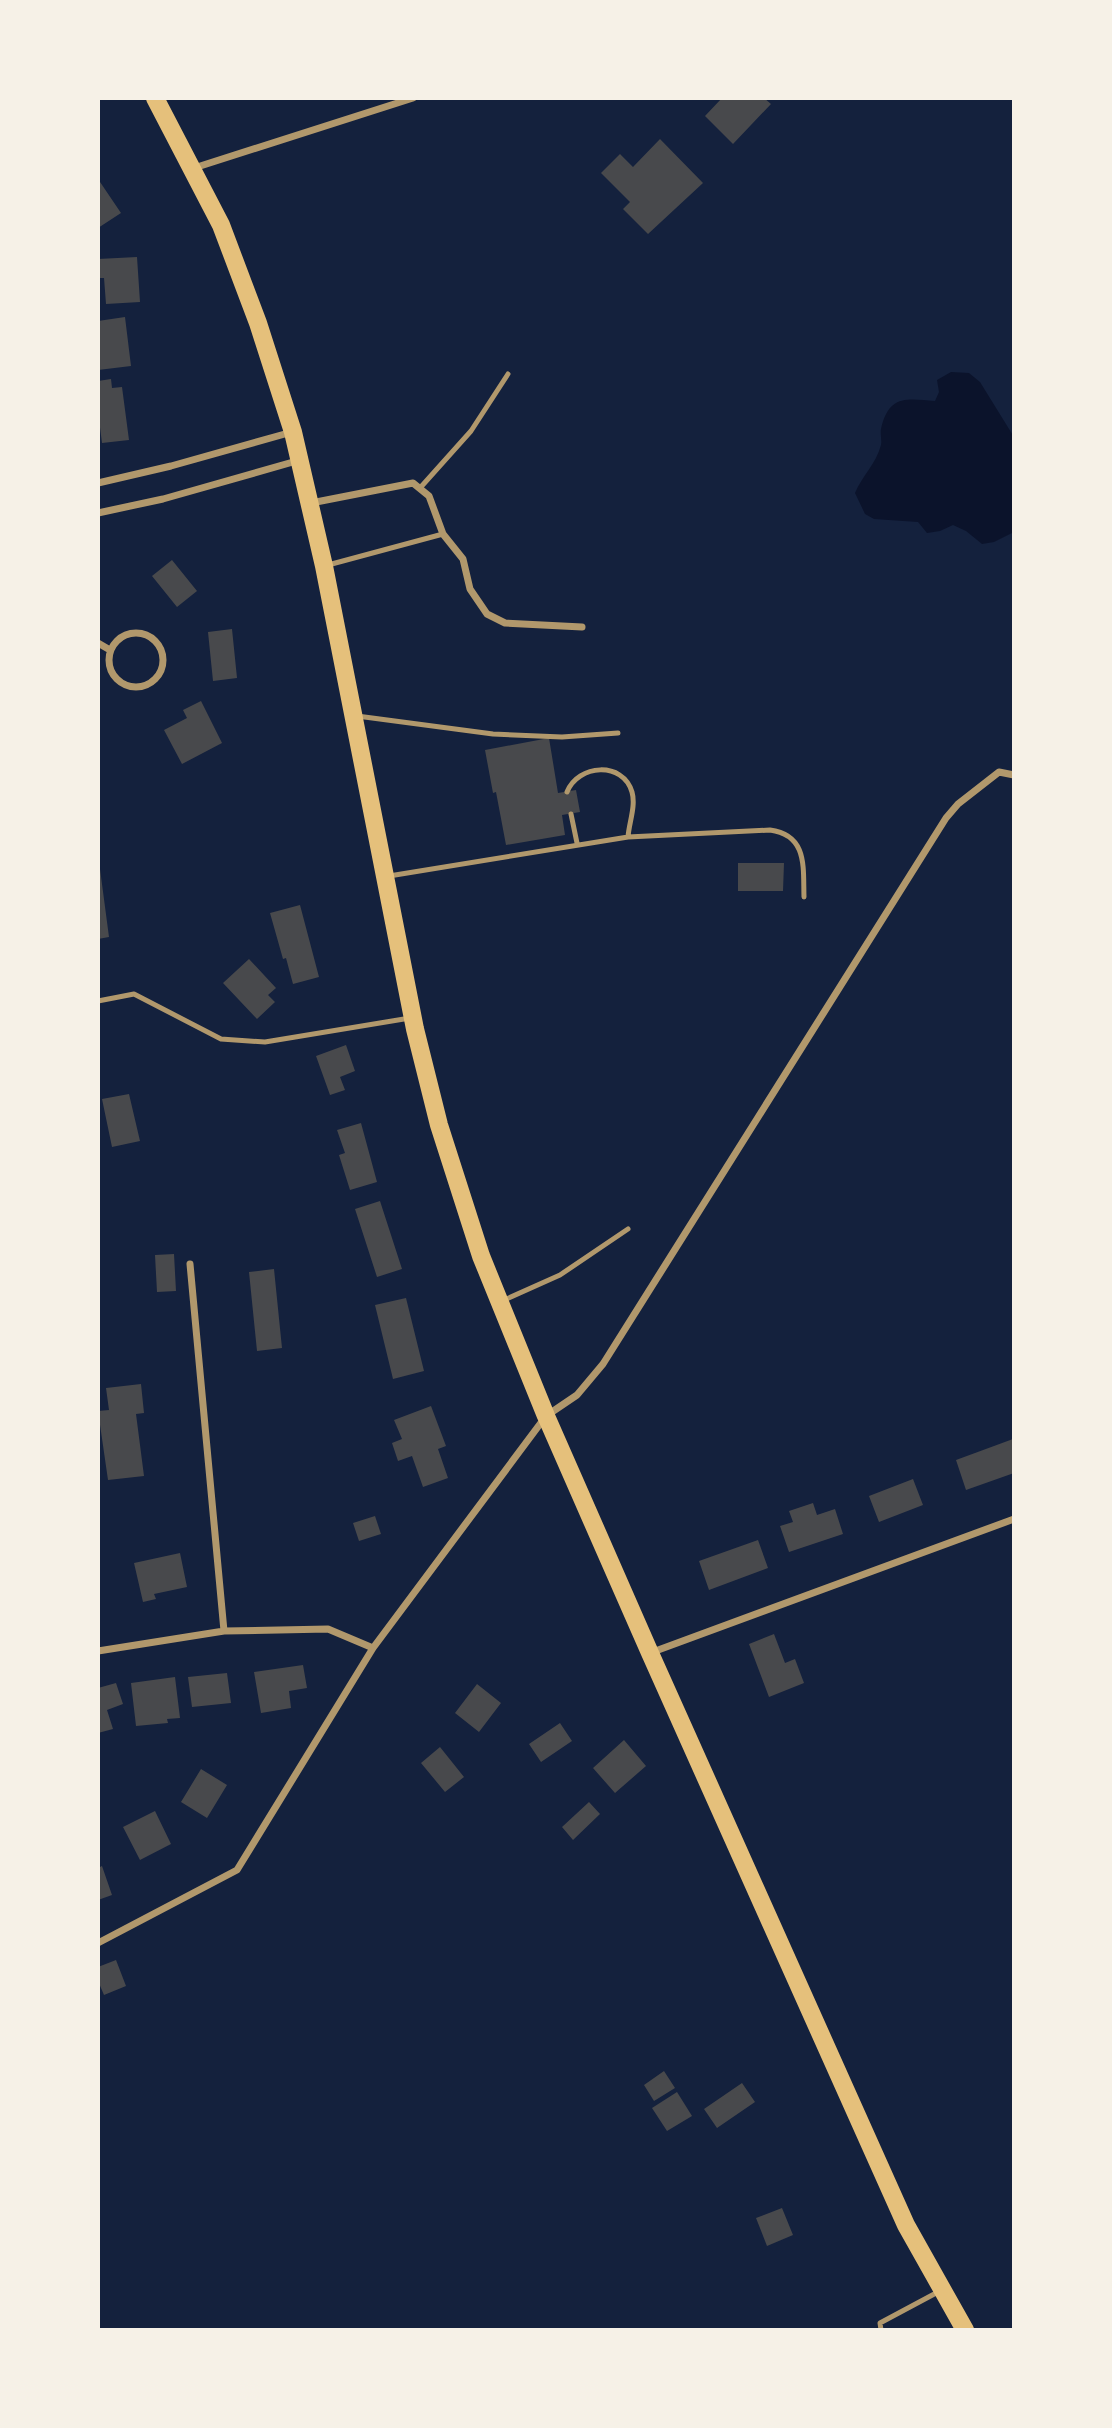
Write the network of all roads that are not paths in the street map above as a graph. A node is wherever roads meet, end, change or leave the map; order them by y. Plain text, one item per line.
1 (155, 98) edge
2 (413, 98) edge
3 (194, 169) junction
4 (508, 374) dead end
5 (292, 432) junction
6 (300, 460) junction
7 (98, 483) edge
8 (420, 488) junction
9 (311, 503) junction
10 (98, 513) edge
11 (443, 534) junction
12 (324, 566) junction
13 (582, 627) dead end
14 (98, 643) edge
15 (110, 650) junction
16 (353, 716) junction
17 (618, 733) dead end
18 (1014, 775) edge
19 (567, 792) dead end
20 (571, 814) dead end
21 (628, 836) junction
22 (577, 844) junction
23 (386, 877) junction
24 (804, 897) dead end
25 (98, 1001) edge
26 (413, 1017) junction
27 (628, 1229) dead end
28 (190, 1264) dead end
29 (499, 1302) junction
30 (546, 1416) junction
31 (1014, 1518) edge
32 (224, 1631) junction
33 (373, 1648) junction
34 (98, 1651) edge
35 (650, 1653) junction
36 (98, 1943) edge
37 (941, 2291) junction
38 (881, 2330) edge
39 (965, 2330) edge

1 - 3 main road
2 - 3 street
3 - 5 main road
4 - 8 lane
5 - 6 main road
5 - 7 street
6 - 9 main road
6 - 10 street
8 - 9 street
8 - 11 street
9 - 12 main road
11 - 12 lane
11 - 13 street
12 - 16 main road
14 - 15 street
15 - 15 street
16 - 17 lane
16 - 23 main road
18 - 30 street
19 - 21 lane
20 - 22 lane
21 - 22 lane
21 - 24 lane
22 - 23 lane
23 - 26 main road
25 - 26 lane
26 - 29 main road
27 - 29 lane
28 - 32 street
29 - 30 main road
30 - 33 street
30 - 35 main road
31 - 35 street
32 - 33 street
32 - 34 street
33 - 36 street
35 - 37 main road
37 - 38 lane
37 - 39 main road

